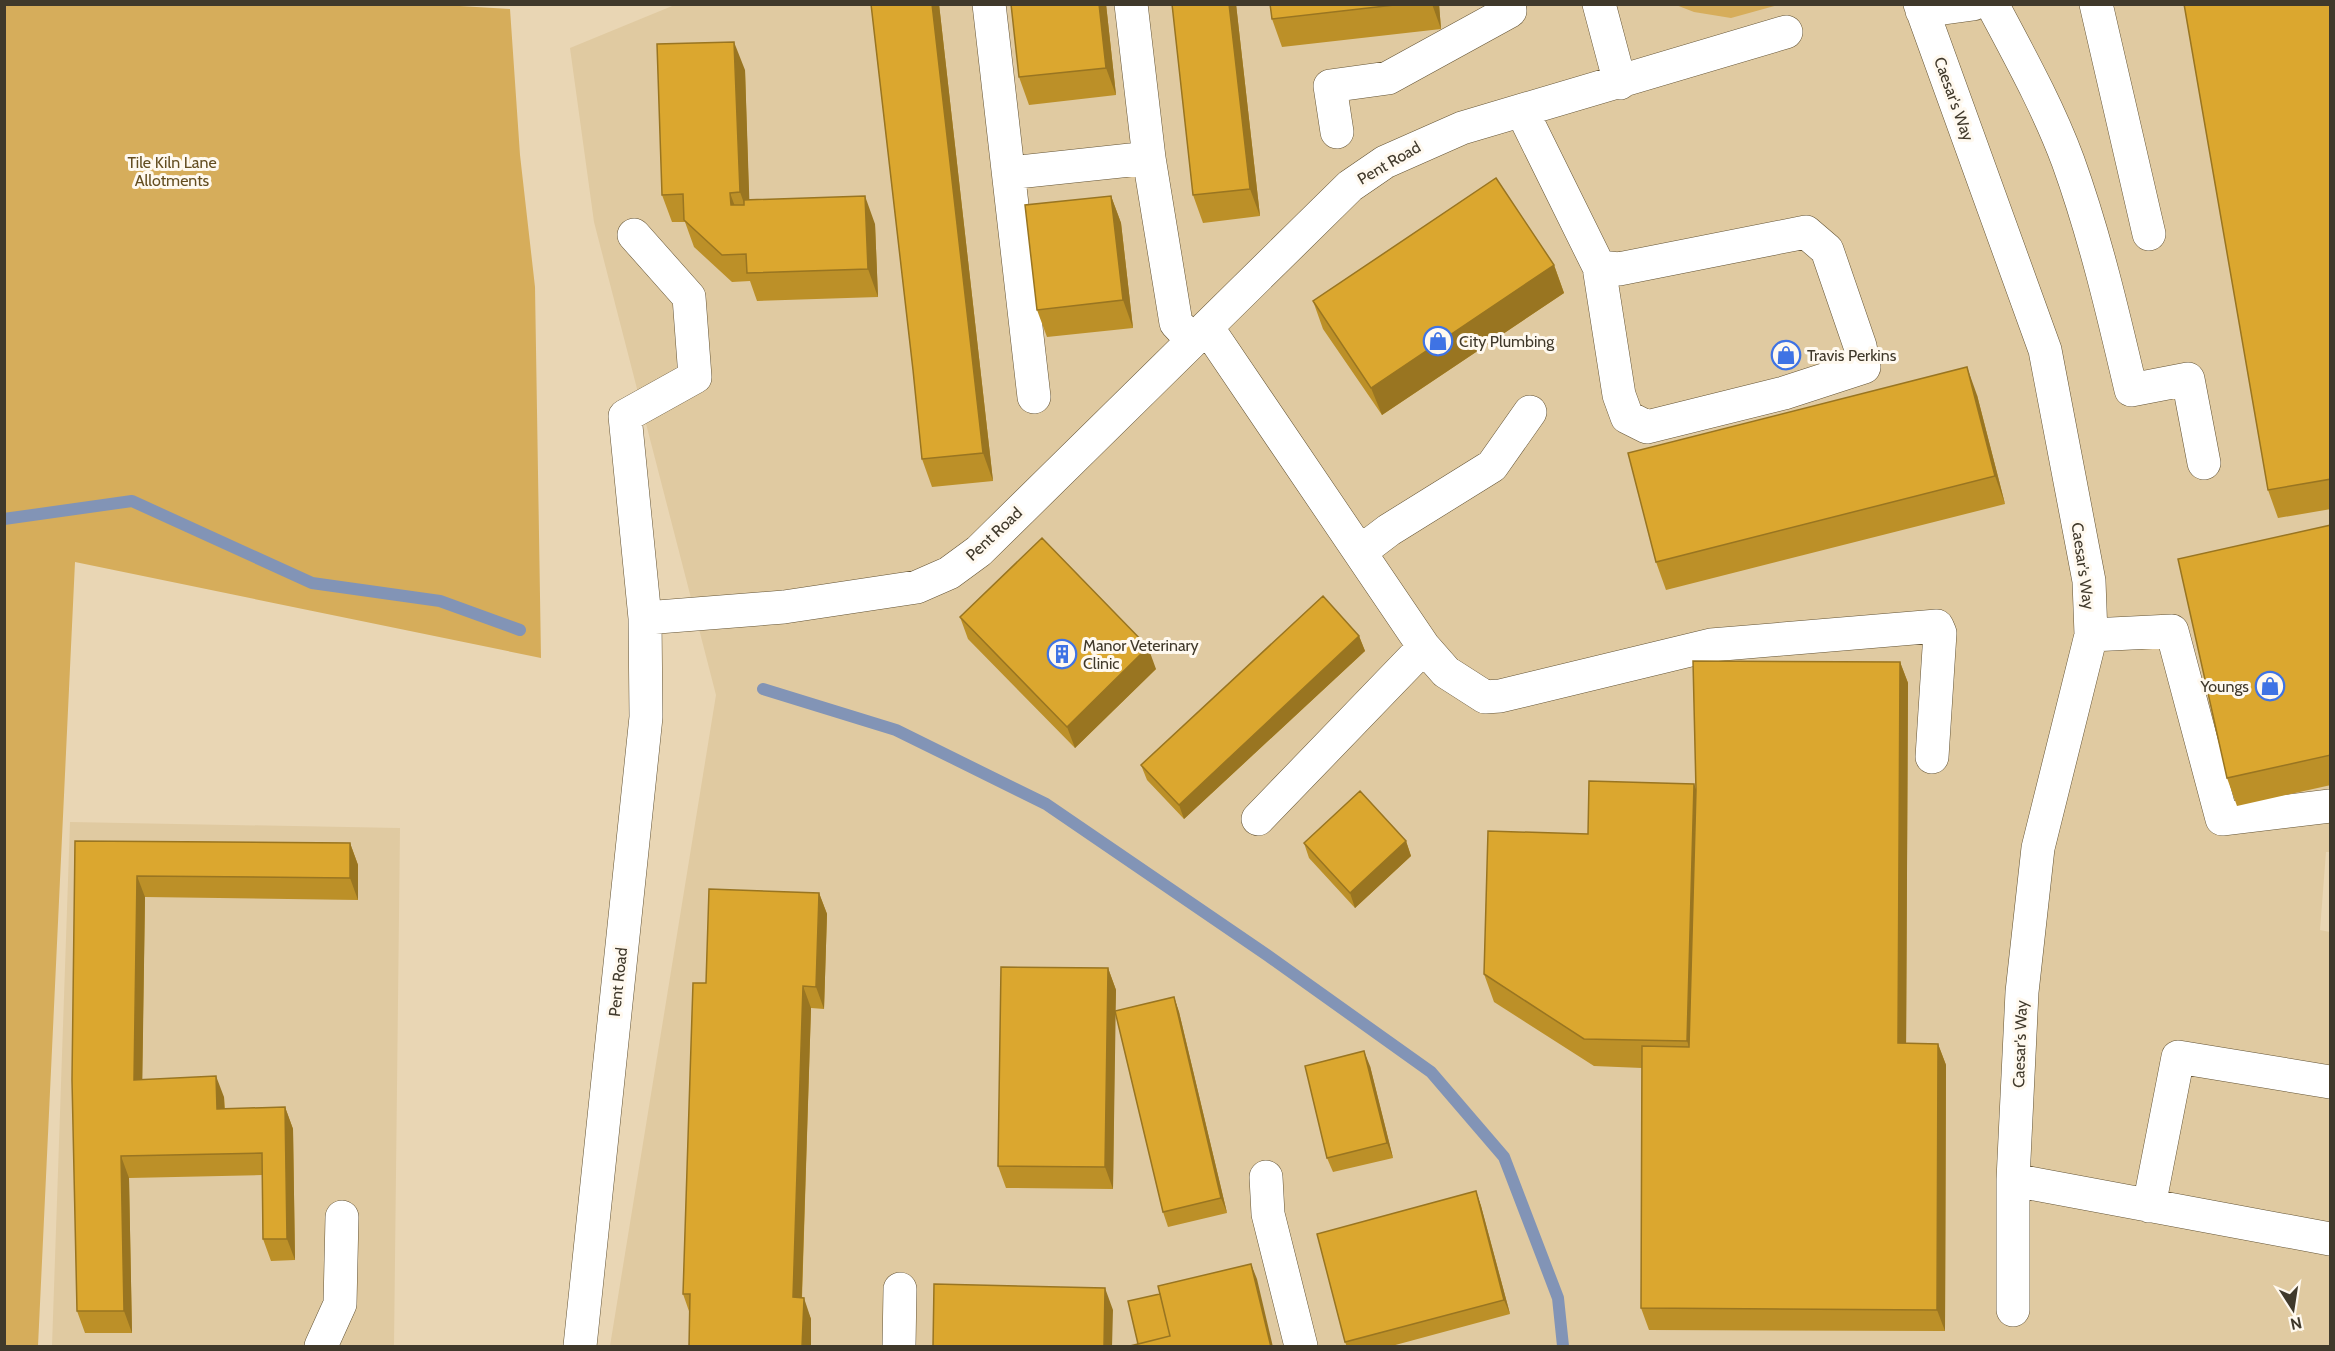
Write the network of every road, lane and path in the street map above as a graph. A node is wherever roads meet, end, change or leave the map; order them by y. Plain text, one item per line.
1 (989, 4) edge
2 (1131, 4) edge
3 (1509, 4) edge
4 (1599, 4) edge
5 (1972, 4) edge
6 (1992, 4) edge
7 (2096, 4) edge
8 (1921, 8) edge
9 (1786, 32) dead end
10 (1620, 82) junction
11 (1522, 111) junction
12 (1337, 132) dead end
13 (1149, 158) junction
14 (1009, 174) junction
15 (2150, 234) dead end
16 (634, 235) dead end
17 (1599, 267) junction
18 (1200, 334) junction
19 (1034, 397) dead end
20 (1530, 412) dead end
21 (2204, 463) dead end
22 (1360, 552) junction
23 (645, 618) junction
24 (2091, 635) junction
25 (1424, 647) junction
26 (1932, 757) dead end
27 (2331, 806) edge
28 (1258, 819) dead end
29 (2331, 1082) edge
30 (1266, 1177) dead end
31 (2013, 1180) junction
32 (2149, 1206) junction
33 (342, 1217) dead end
34 (2331, 1239) edge
35 (900, 1289) dead end
36 (2013, 1310) dead end
37 (321, 1347) edge
38 (580, 1347) edge
39 (899, 1347) edge
40 (1301, 1347) edge

1 - 14 street
2 - 13 street
3 - 12 street
4 - 10 street
5 - 8 street
6 - 21 street
7 - 15 street
8 - 24 street, Caesar's Way
9 - 10 street, Pent Road
10 - 11 street, Pent Road
11 - 17 street
11 - 18 street, Pent Road
13 - 14 street
13 - 18 street
14 - 19 street
16 - 23 street, Pent Road
17 - 17 street
18 - 22 street
18 - 23 street, Pent Road
20 - 22 street
22 - 25 street
23 - 38 street, Pent Road
24 - 27 street
24 - 31 street, Caesar's Way
25 - 26 street
25 - 28 street
29 - 32 street
30 - 40 street
31 - 32 street
31 - 36 street, Caesar's Way
32 - 34 street
33 - 37 street
35 - 39 street

